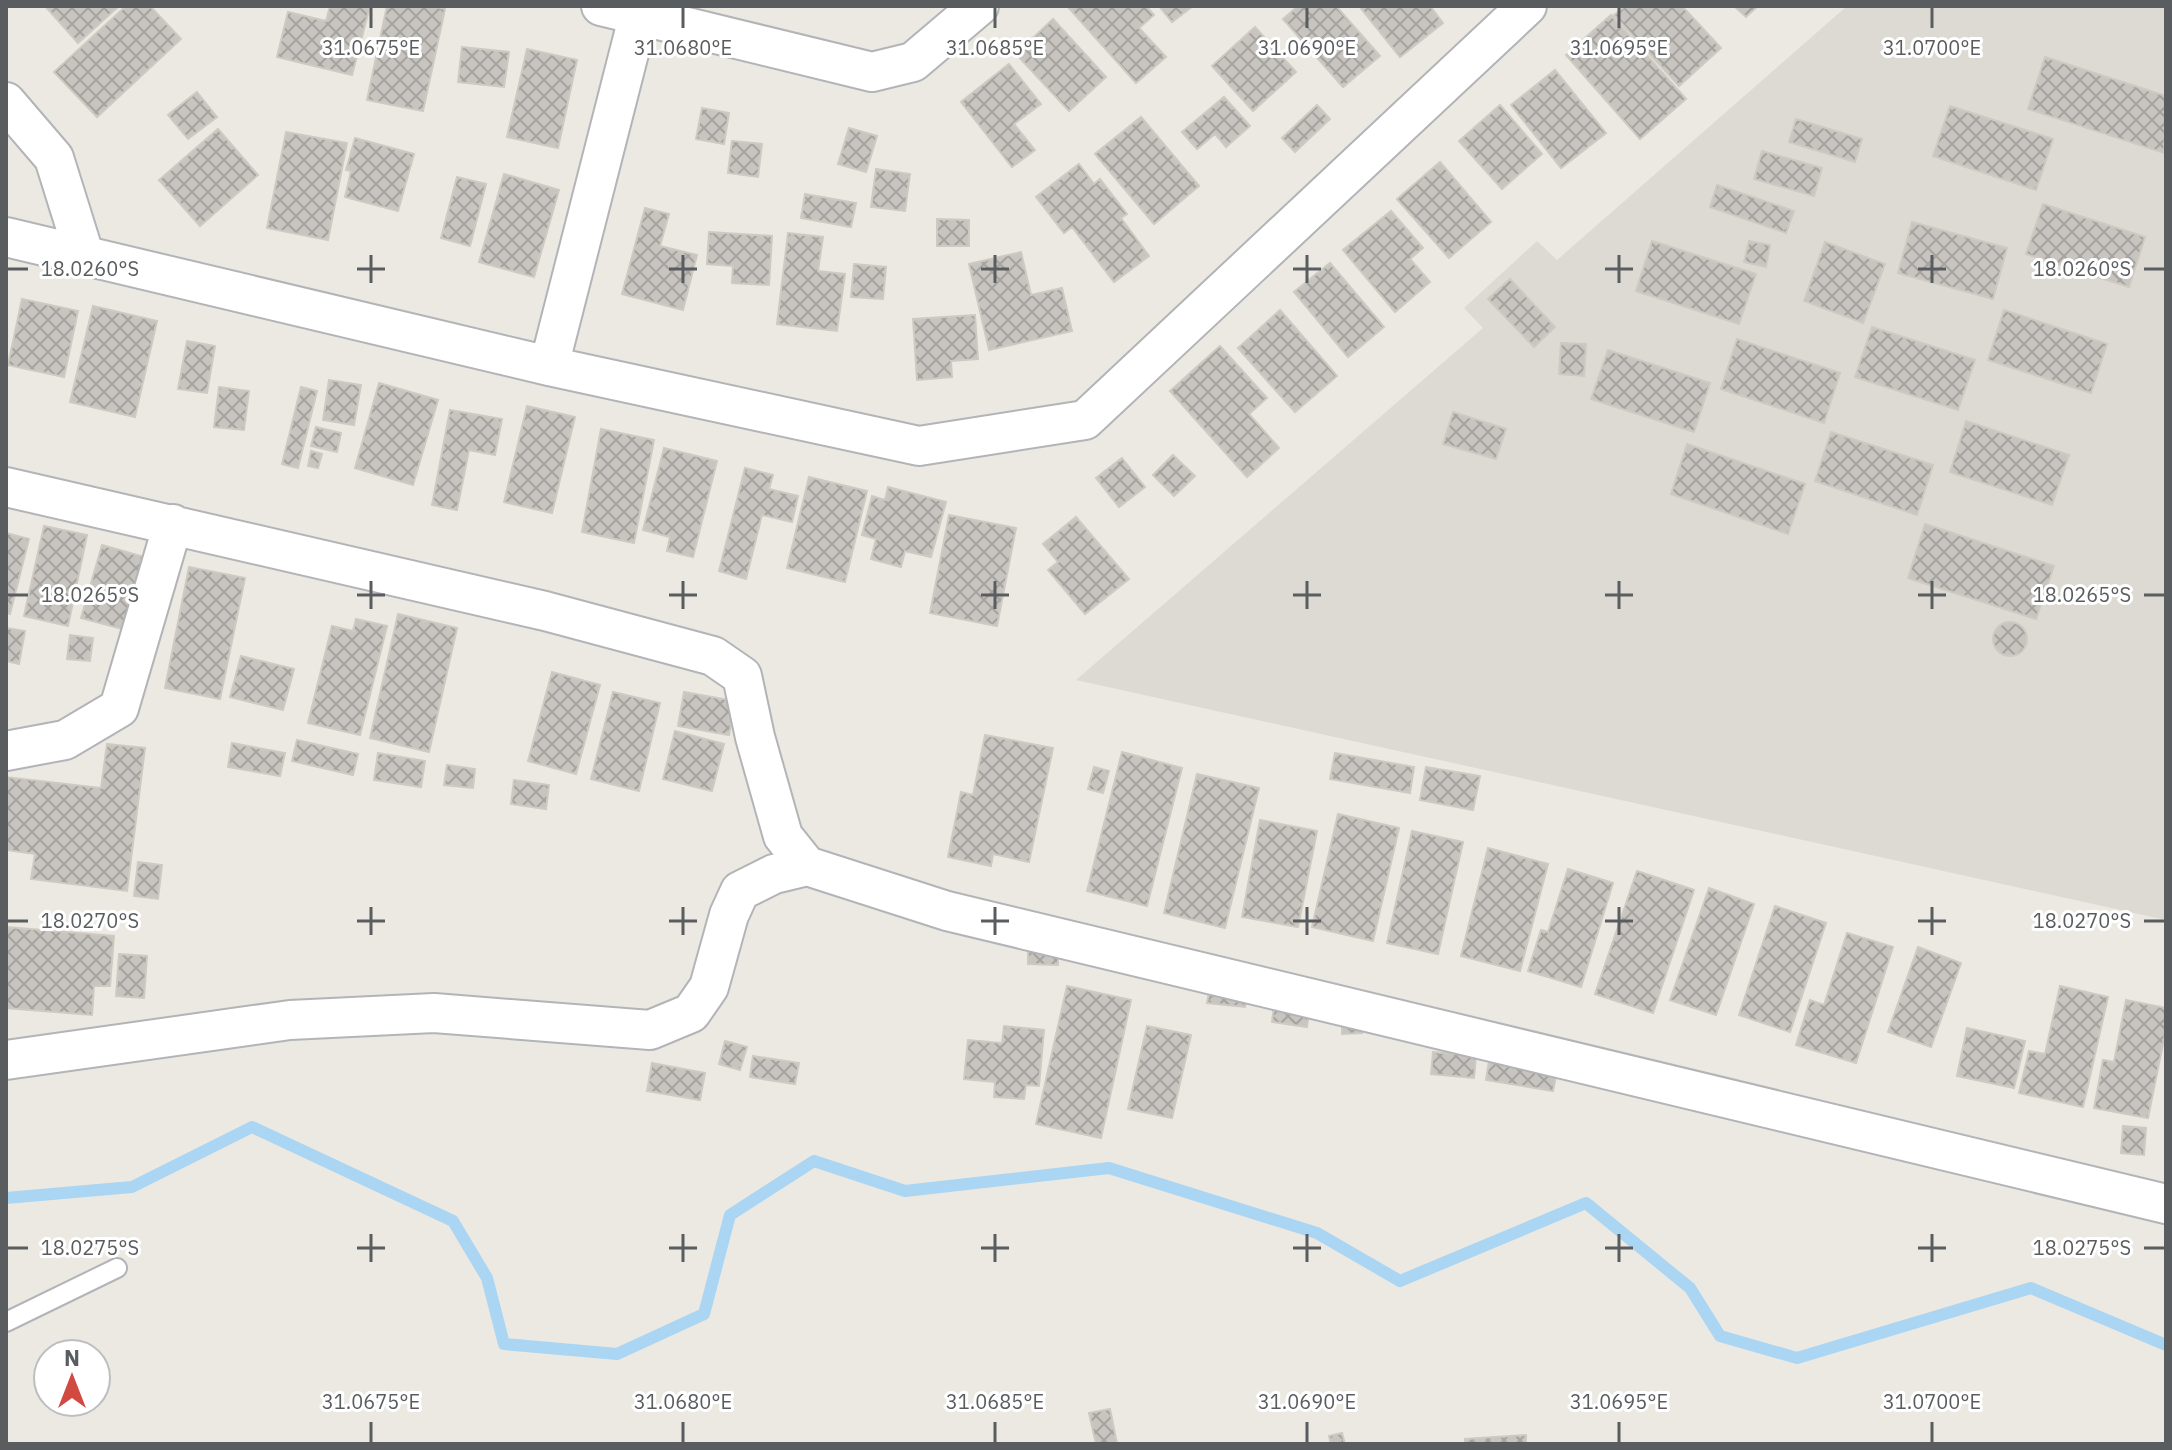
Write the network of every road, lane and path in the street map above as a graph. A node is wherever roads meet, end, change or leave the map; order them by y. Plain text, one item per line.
1 (601, 6) edge
2 (979, 6) edge
3 (1527, 6) edge
4 (640, 10) edge
5 (6, 102) edge
6 (6, 237) edge
7 (84, 254) junction
8 (549, 366) junction
9 (6, 487) edge
10 (173, 524) junction
11 (6, 751) edge
12 (807, 866) junction
13 (6, 1060) edge
14 (2166, 1204) edge
15 (117, 1268) dead end
16 (6, 1322) edge

1 - 4 street
2 - 4 street
3 - 8 street
4 - 8 street
5 - 7 street
6 - 7 street
7 - 8 street
9 - 10 street
10 - 11 street
10 - 12 street
12 - 13 street
12 - 14 street
15 - 16 lane

